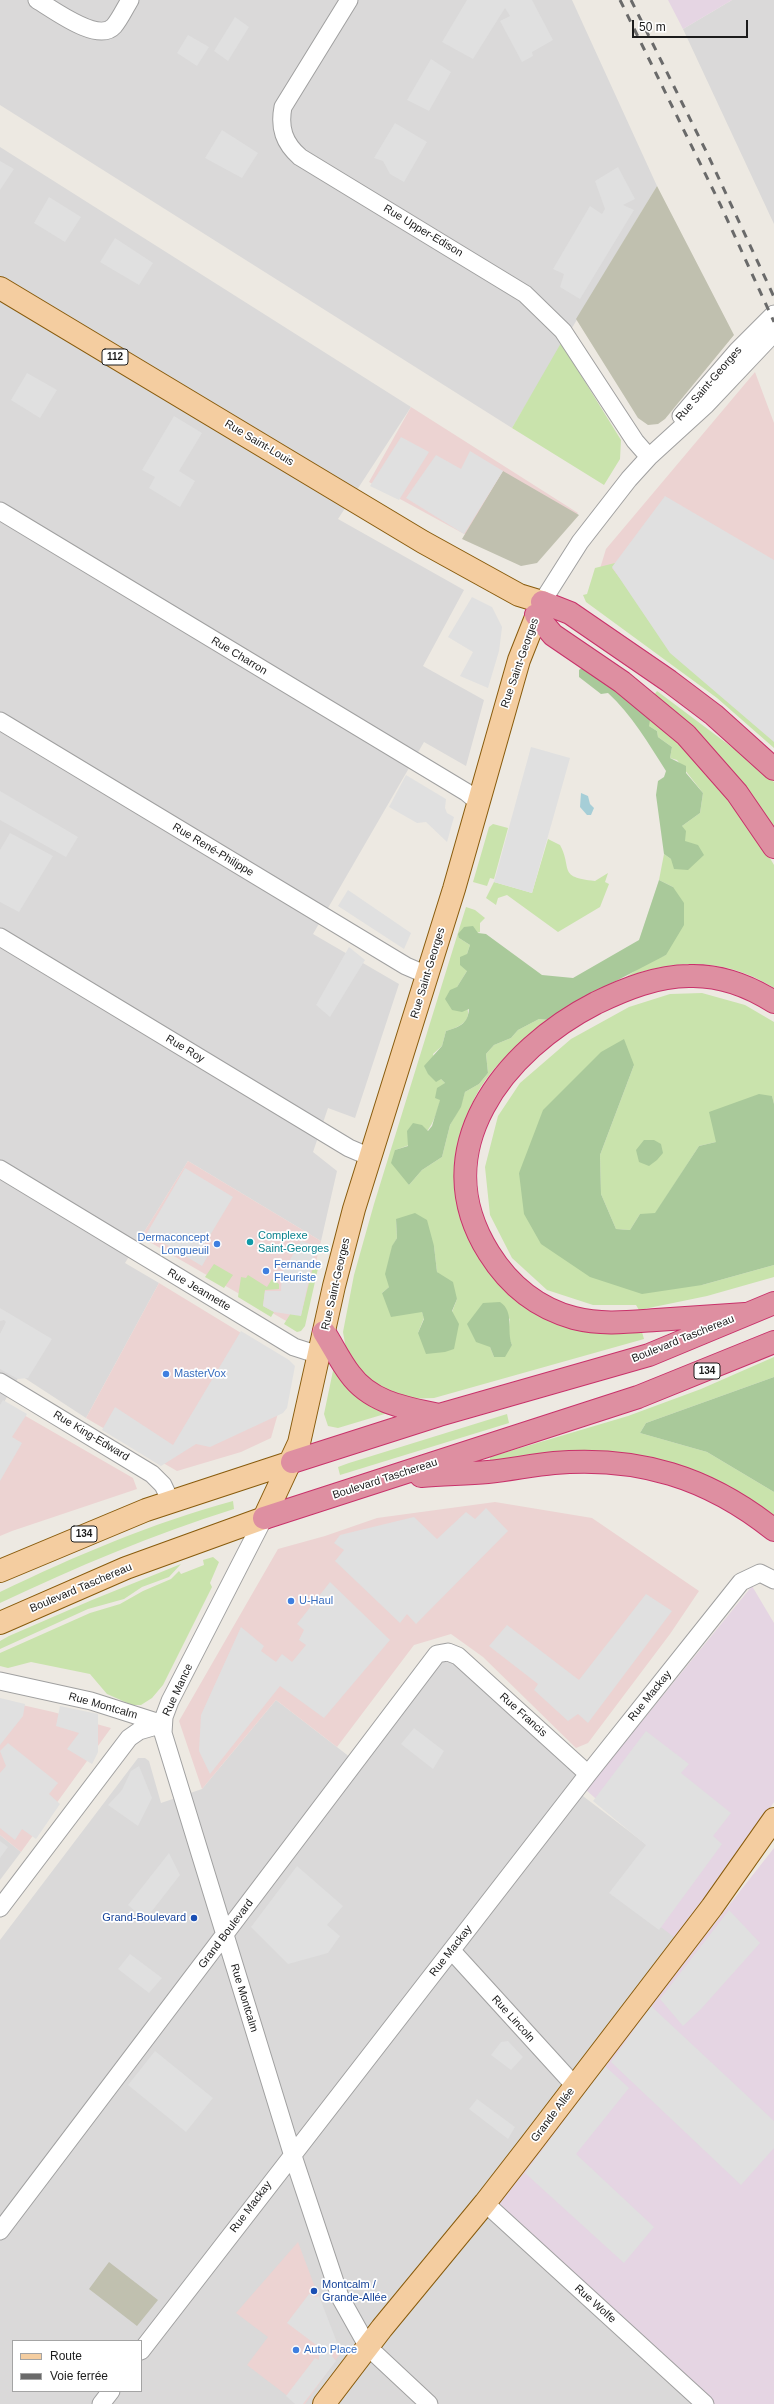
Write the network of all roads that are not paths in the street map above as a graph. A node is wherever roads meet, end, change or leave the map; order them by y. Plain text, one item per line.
1 (37, 0) edge
2 (130, 0) edge
3 (349, 0) edge
4 (0, 288) edge
5 (774, 314) edge
6 (774, 333) edge
7 (649, 457) junction
8 (0, 511) edge
9 (539, 609) junction
10 (0, 721) edge
11 (774, 769) edge
12 (478, 802) junction
13 (774, 847) edge
14 (0, 937) edge
15 (427, 975) junction
16 (774, 1002) edge
17 (370, 1157) junction
18 (0, 1169) edge
19 (774, 1303) edge
20 (746, 1314) junction
21 (324, 1332) junction
22 (774, 1342) edge
23 (319, 1355) junction
24 (0, 1382) edge
25 (439, 1415) junction
26 (292, 1462) junction
27 (394, 1477) junction
28 (171, 1502) junction
29 (264, 1518) junction
30 (774, 1530) edge
31 (0, 1571) edge
32 (774, 1580) edge
33 (0, 1624) edge
34 (458, 1656) joint
35 (0, 1681) edge
36 (163, 1724) junction
37 (588, 1774) junction
38 (774, 1819) edge
39 (0, 1908) edge
40 (224, 1934) junction
41 (452, 1951) junction
42 (575, 2086) junction
43 (292, 2153) junction
44 (485, 2203) junction
45 (0, 2231) edge
46 (368, 2347) junction
47 (142, 2350) edge
48 (110, 2392) edge
49 (101, 2404) edge
50 (324, 2404) edge
51 (429, 2404) edge
52 (705, 2404) edge

1 - 2 street
3 - 7 street, Rue Upper-Edison
4 - 9 main road, Rue Saint-Louis / 112
5 - 7 street, Rue Saint-Georges
6 - 7 street, Rue Saint-Georges
7 - 9 street, Rue Saint-Georges
8 - 12 street, Rue Charron
9 - 11 highway
9 - 12 main road, Rue Saint-Georges
9 - 13 highway
10 - 15 street, Rue René-Philippe
12 - 15 main road, Rue Saint-Georges
14 - 17 street, Rue Roy
15 - 17 main road, Rue Saint-Georges
16 - 20 highway
17 - 21 main road, Rue Saint-Georges
18 - 23 street, Rue Jeannette
19 - 20 highway, Boulevard Taschereau / 134
20 - 25 highway, Boulevard Taschereau / 134
21 - 23 main road, Rue Saint-Georges
21 - 25 highway
22 - 27 highway, Boulevard Taschereau / 134
23 - 26 main road, Rue Saint-Georges
24 - 28 street, Rue King-Edward
25 - 26 highway, Boulevard Taschereau / 134
26 - 28 main road, Boulevard Taschereau / 134
26 - 29 main road, Rue Saint-Georges
27 - 29 highway, Boulevard Taschereau / 134
27 - 30 highway
28 - 31 main road, Boulevard Taschereau / 134
29 - 33 main road, Boulevard Taschereau / 134
29 - 36 street, Rue Mance
32 - 37 street, Rue Mackay
34 - 37 street, Rue Francis
34 - 40 street, Grand Boulevard
35 - 36 street, Rue Montcalm
36 - 39 street, Rue Mance
36 - 40 street, Rue Montcalm
37 - 41 street, Rue Mackay
38 - 42 main road, Grande Allée
40 - 43 street, Rue Montcalm
40 - 45 street, Grand Boulevard
41 - 42 street, Rue Lincoln
41 - 43 street, Rue Mackay
42 - 44 main road, Grande Allée
43 - 46 street, Rue Montcalm
43 - 47 street, Rue Mackay
44 - 46 main road, Grande Allée
44 - 52 street, Rue Wolfe
46 - 50 main road, Grande Allée
46 - 51 street, Rue Montcalm
48 - 49 street

